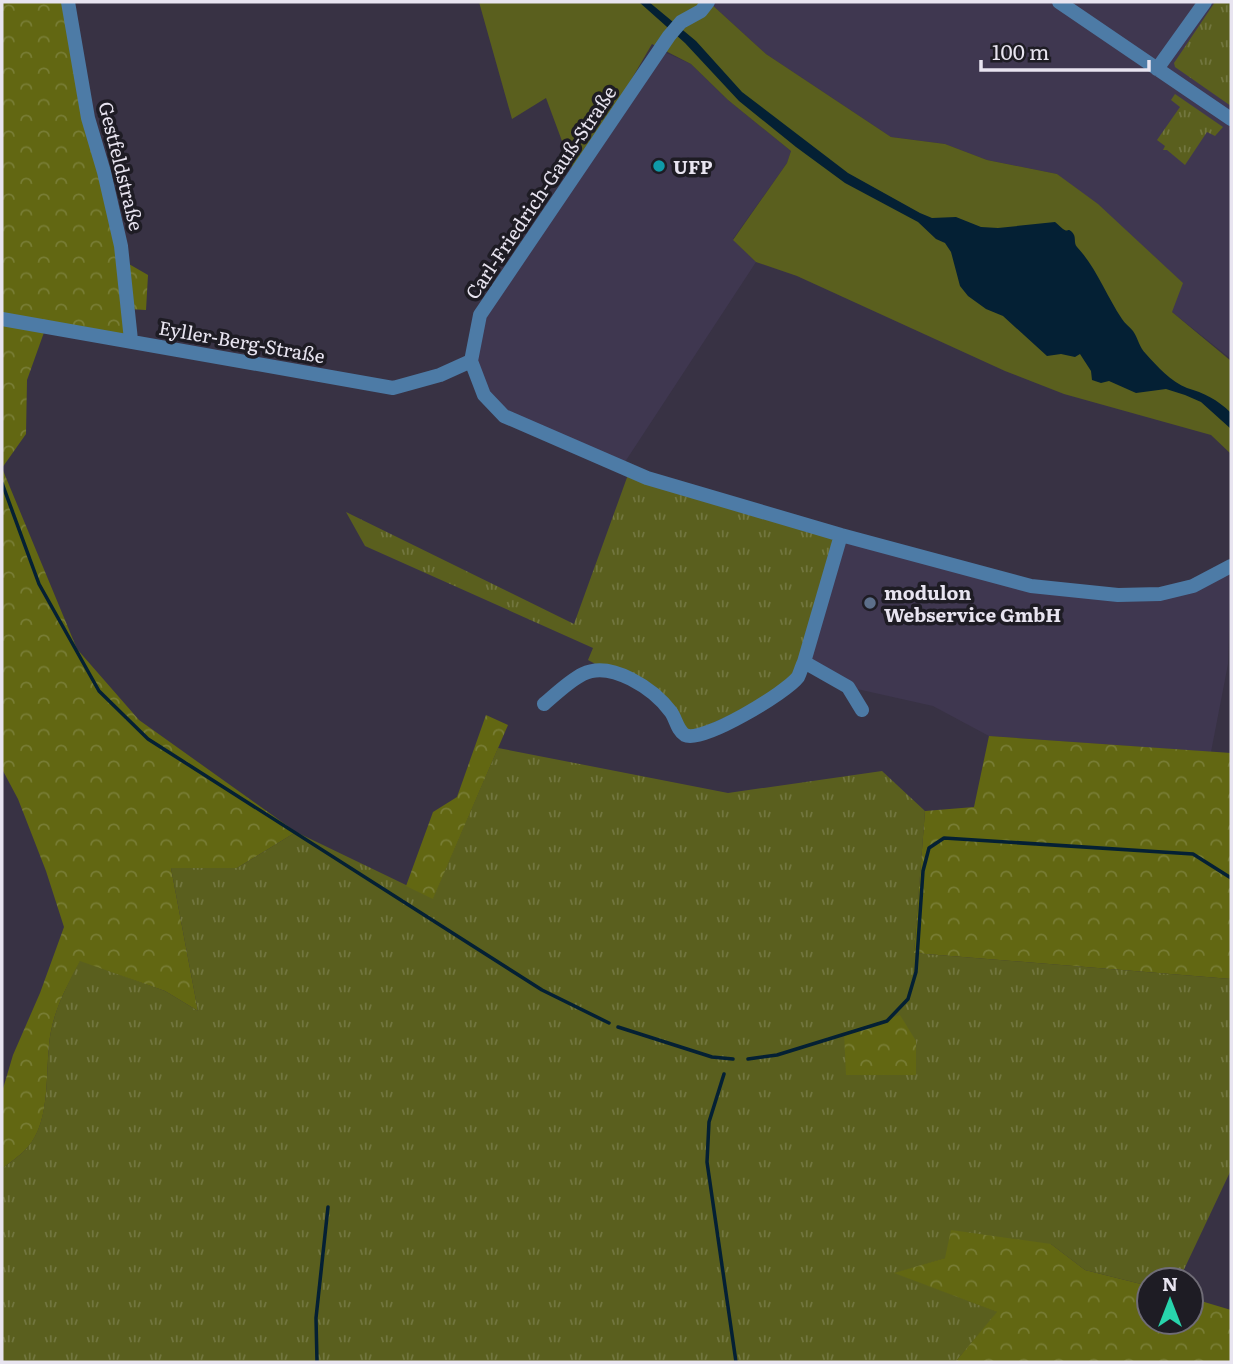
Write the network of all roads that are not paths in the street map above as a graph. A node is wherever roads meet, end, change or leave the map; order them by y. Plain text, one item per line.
1 (68, 2) edge
2 (707, 2) edge
3 (1059, 2) edge
4 (1205, 2) edge
5 (1157, 69) junction
6 (1231, 119) edge
7 (2, 318) edge
8 (131, 340) junction
9 (471, 361) junction
10 (841, 535) junction
11 (1231, 566) edge
12 (804, 662) junction
13 (544, 704) dead end
14 (862, 710) dead end

1 - 8 street, Gestfeldstraße
2 - 9 street, Carl-Friedrich-Gauß-Straße
3 - 5 street
4 - 5 street
5 - 6 street
7 - 8 street, Eyller-Berg-Straße
8 - 9 street, Eyller-Berg-Straße
9 - 10 street
10 - 11 street
10 - 12 street
12 - 13 street
12 - 14 street

